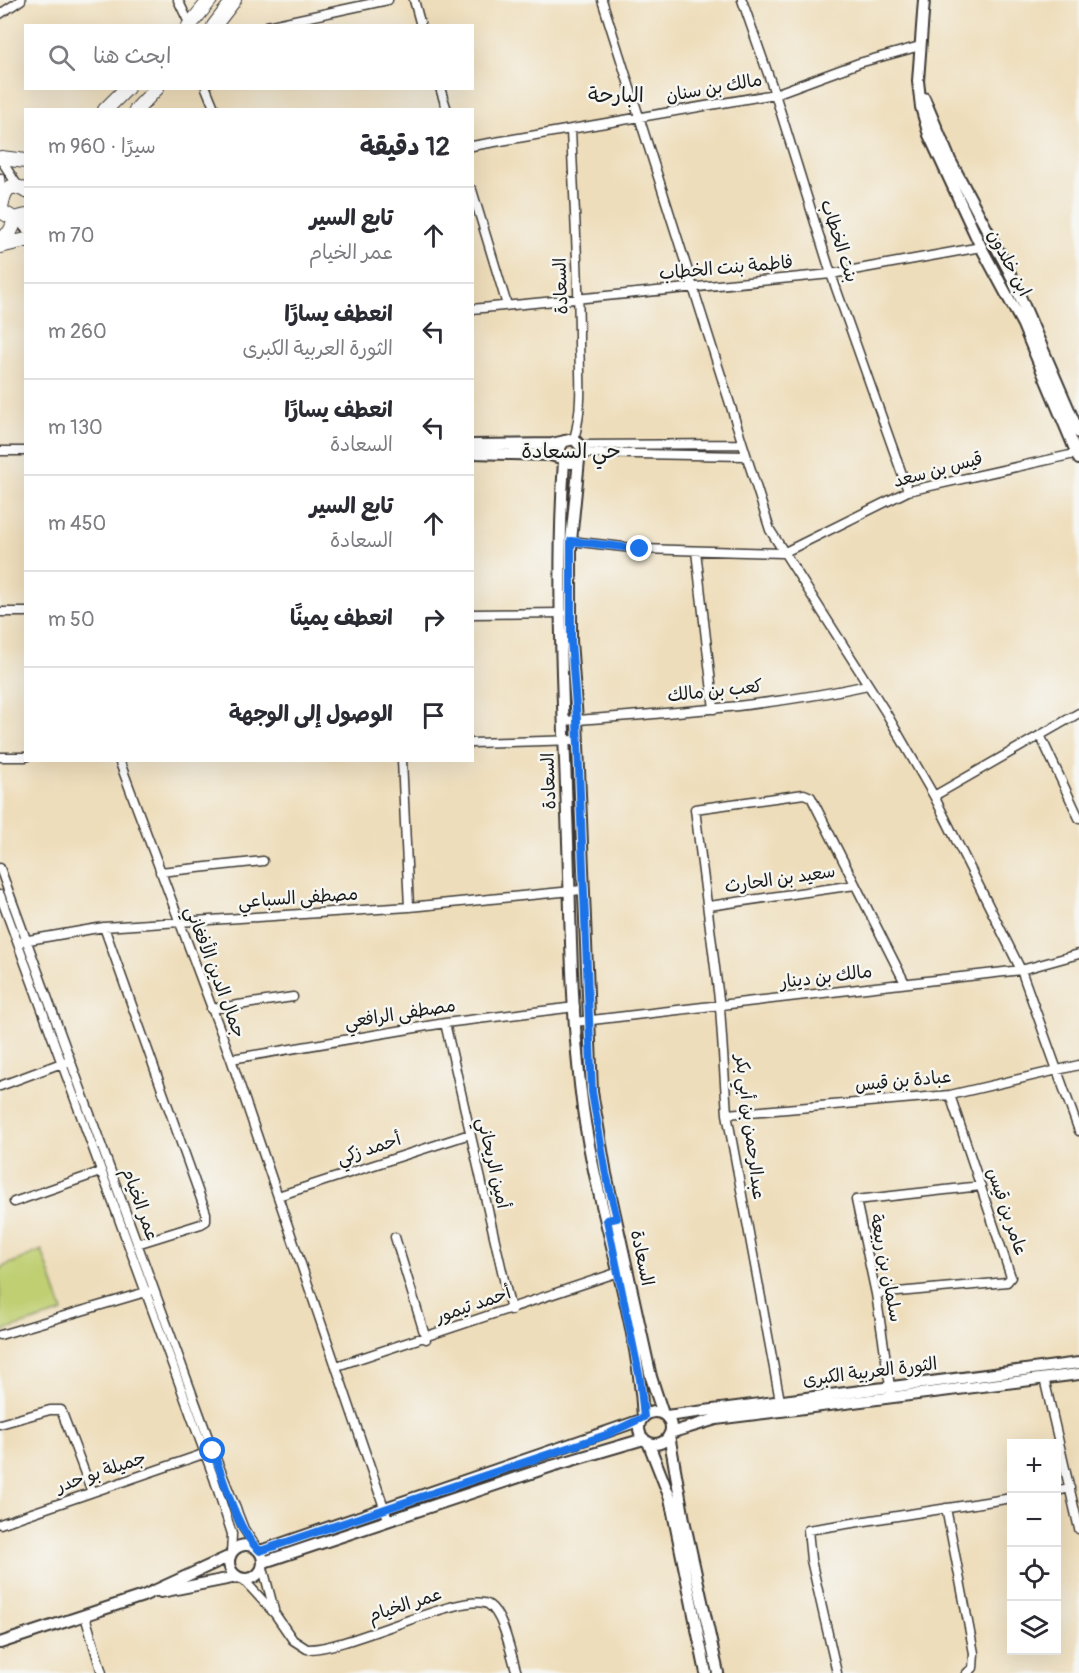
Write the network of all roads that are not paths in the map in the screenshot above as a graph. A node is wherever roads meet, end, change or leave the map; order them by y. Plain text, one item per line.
1 (21, 0) edge
2 (178, 0) edge
3 (210, 0) edge
4 (234, 0) edge
5 (388, 0) edge
6 (414, 0) edge
7 (602, 0) edge
8 (742, 0) edge
9 (924, 1) edge
10 (0, 14) edge
11 (190, 24) edge
12 (191, 24) edge
13 (216, 24) edge
14 (276, 24) edge
15 (420, 24) edge
16 (920, 46) junction
17 (918, 81) junction
18 (125, 90) edge
19 (155, 90) edge
20 (207, 90) edge
21 (441, 90) edge
22 (775, 94) junction
23 (107, 108) edge
24 (138, 108) edge
25 (214, 108) edge
26 (446, 108) edge
27 (640, 118) junction
28 (571, 130) junction
29 (474, 146) edge
30 (1, 158) edge
31 (24, 161) edge
32 (0, 178) edge
33 (23, 188) edge
34 (2, 195) junction
35 (474, 197) edge
36 (0, 211) edge
37 (22, 221) edge
38 (24, 240) edge
39 (0, 241) edge
40 (0, 246) edge
41 (981, 247) junction
42 (1009, 271) junction
43 (831, 274) junction
44 (998, 277) junction
45 (694, 288) junction
46 (579, 297) junction
47 (507, 305) junction
48 (474, 309) edge
49 (1079, 433) edge
50 (741, 444) junction
51 (474, 445) edge
52 (576, 448) junction
53 (0, 451) edge
54 (24, 451) edge
55 (474, 453) edge
56 (1078, 455) edge
57 (745, 456) junction
58 (562, 460) junction
59 (908, 491) junction
60 (571, 541) junction
61 (696, 551) junction
62 (783, 553) junction
63 (0, 612) edge
64 (24, 612) edge
65 (562, 613) junction
66 (474, 614) edge
67 (868, 684) junction
68 (714, 709) junction
69 (1079, 713) edge
70 (577, 720) junction
71 (564, 721) junction
72 (1040, 735) junction
73 (565, 739) junction
74 (578, 740) junction
75 (474, 743) edge
76 (0, 757) edge
77 (24, 757) edge
78 (120, 762) edge
79 (402, 762) edge
80 (934, 796) junction
81 (1079, 818) edge
82 (263, 861) dead end
83 (0, 868) edge
84 (160, 872) junction
85 (855, 885) junction
86 (570, 889) junction
87 (582, 890) junction
88 (0, 895) edge
89 (709, 906) junction
90 (409, 907) junction
91 (178, 922) junction
92 (104, 927) junction
93 (22, 942) junction
94 (1079, 954) edge
95 (1021, 970) junction
96 (905, 983) junction
97 (293, 997) dead end
98 (575, 1007) junction
99 (720, 1007) junction
100 (211, 1009) junction
101 (575, 1022) junction
102 (587, 1022) junction
103 (445, 1023) junction
104 (231, 1059) junction
105 (66, 1061) junction
106 (1079, 1065) edge
107 (1058, 1070) junction
108 (0, 1086) edge
109 (950, 1095) junction
110 (728, 1114) junction
111 (1079, 1131) edge
112 (470, 1134) junction
113 (100, 1172) junction
114 (981, 1186) junction
115 (278, 1196) junction
116 (14, 1202) dead end
117 (612, 1219) junction
118 (395, 1237) dead end
119 (137, 1244) junction
120 (619, 1272) junction
121 (149, 1291) junction
122 (876, 1294) junction
123 (511, 1310) junction
124 (0, 1335) edge
125 (426, 1339) junction
126 (1079, 1363) edge
127 (337, 1366) junction
128 (1079, 1374) edge
129 (1044, 1378) junction
130 (890, 1391) junction
131 (781, 1405) junction
132 (665, 1415) junction
133 (642, 1419) junction
134 (0, 1424) edge
135 (669, 1434) junction
136 (646, 1441) junction
137 (209, 1452) junction
138 (1070, 1488) junction
139 (1061, 1490) edge
140 (92, 1492) junction
141 (1007, 1499) edge
142 (946, 1508) junction
143 (386, 1514) junction
144 (0, 1524) edge
145 (1079, 1529) edge
146 (258, 1549) junction
147 (230, 1555) junction
148 (263, 1565) junction
149 (240, 1578) junction
150 (143, 1596) junction
151 (275, 1614) junction
152 (85, 1616) junction
153 (0, 1643) edge
154 (102, 1673) edge
155 (516, 1673) edge
156 (706, 1673) edge
157 (718, 1673) edge
158 (837, 1673) edge
159 (967, 1673) edge

1 - 10 street
2 - 11 street
3 - 12 main road
4 - 13 main road
5 - 14 street
6 - 15 street
7 - 27 street
8 - 22 street, بنت الخطاب
9 - 16 street, ابن خلدون
16 - 17 street, ابن خلدون
16 - 22 street, مالك بن سنان
17 - 41 street, ابن خلدون
17 - 42 street, ابن خلدون
18 - 23 main road
19 - 24 main road
20 - 25 street
21 - 26 street
22 - 27 street, مالك بن سنان
22 - 43 street, بنت الخطاب
27 - 28 street, مالك بن سنان
27 - 45 street
28 - 29 street, مالك بن سنان
28 - 46 street, السعادة
30 - 31 main road
30 - 33 street
32 - 34 street
33 - 34 main road
34 - 36 main road
35 - 47 street
36 - 37 main road
37 - 39 main road
38 - 40 main road
41 - 43 street, فاطمة بنت الخطاب
41 - 44 street, ابن خلدون
42 - 44 street
42 - 49 street, ابن خلدون
43 - 45 street, فاطمة بنت الخطاب
43 - 59 street, بنت الخطاب
44 - 56 street, ابن خلدون
45 - 46 street, فاطمة بنت الخطاب
45 - 50 street
46 - 47 street, فاطمة بنت الخطاب
46 - 52 street, السعادة
47 - 48 street, فاطمة بنت الخطاب
50 - 52 street
50 - 57 street
51 - 52 street
52 - 57 street
52 - 58 street
52 - 58 street, السعادة
52 - 60 street, السعادة
53 - 54 street
55 - 58 street
56 - 59 street, قيس بن سعد
57 - 62 street
58 - 65 street, السعادة
59 - 62 street, قيس بن سعد
60 - 61 street
60 - 70 street, السعادة
61 - 62 street
61 - 68 street
62 - 67 street
63 - 64 street
65 - 66 street
65 - 71 street, السعادة
67 - 68 street, كعب بن مالك
67 - 80 street
68 - 70 street, كعب بن مالك
69 - 72 street
70 - 71 street, كعب بن مالك
70 - 74 street, السعادة
71 - 73 street, السعادة
72 - 80 street
72 - 81 street
73 - 74 street
73 - 75 street
73 - 86 street, السعادة
74 - 87 street, السعادة
76 - 77 street
78 - 84 street, جمال الدين الأفغاني
79 - 90 street
80 - 95 street
82 - 84 street
83 - 93 street, عمر الخيام
84 - 91 street, جمال الدين الأفغاني
85 - 89 street, سعيد بن الحارث
85 - 89 street, عبدالرحمن بن أبي بكر
85 - 96 street
86 - 87 street, مصطفى السباعي
86 - 90 street, مصطفى السباعي
86 - 98 street, السعادة
87 - 102 street, السعادة
88 - 93 street, عمر الخيام
89 - 99 street, عبدالرحمن بن أبي بكر
90 - 91 street, مصطفى السباعي
91 - 92 street, مصطفى السباعي
91 - 100 street, جمال الدين الأفغاني
92 - 93 street, مصطفى السباعي
92 - 119 street
93 - 105 street, عمر الخيام
94 - 95 street, مالك بن دينار
95 - 96 street, مالك بن دينار
95 - 107 street
96 - 99 street, مالك بن دينار
97 - 100 street
98 - 101 street, السعادة
98 - 103 street, مصطفى الرافعي
99 - 102 street, مالك بن دينار
99 - 110 street, عبدالرحمن بن أبي بكر
100 - 104 street, جمال الدين الأفغاني
101 - 102 street, مالك بن دينار
101 - 117 street, السعادة
102 - 117 street, السعادة
103 - 104 street, مصطفى الرافعي
103 - 112 street, أمين الريحاني
104 - 115 street, جمال الدين الأفغاني
105 - 108 street
105 - 113 street, عمر الخيام
105 - 119 street, عمر الخيام
106 - 107 street, عبادة بن قيس
107 - 109 street, عبادة بن قيس
107 - 111 street
109 - 110 street, عبادة بن قيس
109 - 114 street, عامر بن قيس
110 - 131 street, عبدالرحمن بن أبي بكر
112 - 115 street, أحمد زكي
112 - 123 street, أمين الريحاني
113 - 116 street
113 - 121 street, عمر الخيام
114 - 122 street, سلمان بن ربيعة
114 - 122 street, عامر بن قيس
115 - 127 street, جمال الدين الأفغاني
117 - 120 street, السعادة
117 - 132 street, السعادة
118 - 125 street
119 - 121 street, عمر الخيام
120 - 123 street, أحمد تيمور
120 - 133 street, السعادة
121 - 124 street
121 - 137 street, عمر الخيام
122 - 130 street, سلمان بن ربيعة
123 - 125 street, أحمد تيمور
125 - 127 street, أحمد تيمور
126 - 130 street, الثورة العربية الكبرى
127 - 143 street, جمال الدين الأفغاني
128 - 129 street, الثورة العربية الكبرى
129 - 130 street, الثورة العربية الكبرى
129 - 138 street
130 - 131 street, الثورة العربية الكبرى
131 - 132 street, الثورة العربية الكبرى
131 - 135 street, الثورة العربية الكبرى
132 - 133 street
132 - 135 street
133 - 136 street
133 - 143 street
134 - 140 street
135 - 136 street
135 - 157 street
136 - 143 street
136 - 156 street
137 - 140 street, جميلة بو حدر
137 - 146 street, عمر الخيام
137 - 147 street, عمر الخيام
138 - 139 street
138 - 145 street
140 - 144 street, جميلة بو حدر
141 - 142 street
142 - 158 street
142 - 159 street
143 - 146 street
143 - 148 street
146 - 147 street
146 - 148 street
147 - 149 street
147 - 150 street
148 - 149 street
148 - 151 street, عمر الخيام
149 - 150 street
149 - 151 street, عمر الخيام
150 - 152 street
151 - 155 street, عمر الخيام
152 - 153 street
152 - 154 street

